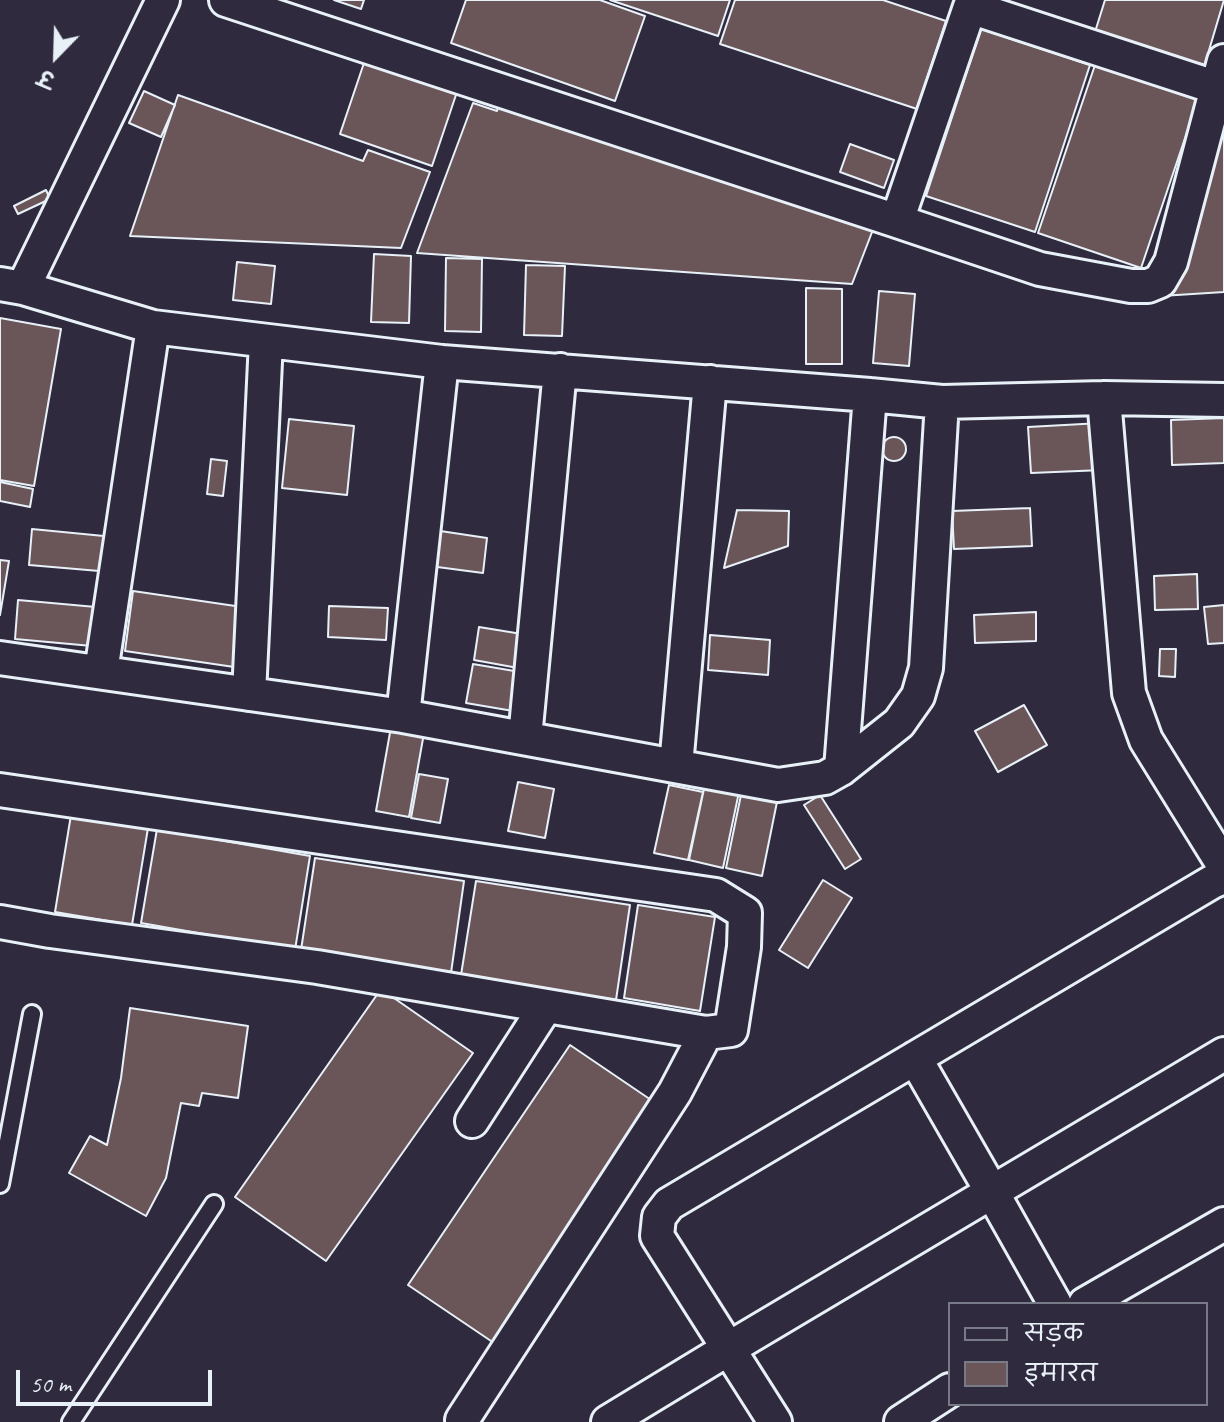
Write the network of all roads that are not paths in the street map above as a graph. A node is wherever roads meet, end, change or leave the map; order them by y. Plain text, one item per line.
1 (163, 0) edge
2 (226, 0) edge
3 (964, 2) edge
4 (1221, 79) edge
5 (897, 221) junction
6 (12, 286) edge
7 (153, 327) junction
8 (266, 341) junction
9 (442, 362) junction
10 (560, 370) junction
11 (710, 382) junction
12 (870, 395) junction
13 (1104, 398) junction
14 (1224, 400) edge
15 (942, 402) junction
16 (0, 658) edge
17 (101, 672) junction
18 (249, 694) junction
19 (403, 716) junction
20 (525, 738) junction
21 (676, 766) junction
22 (841, 769) junction
23 (0, 790) edge
24 (1224, 866) edge
25 (1224, 877) edge
26 (0, 922) edge
27 (546, 1006) junction
28 (32, 1014) dead end
29 (706, 1033) junction
30 (1224, 1054) edge
31 (915, 1058) junction
32 (472, 1121) dead end
33 (0, 1184) edge
34 (992, 1192) junction
35 (214, 1204) dead end
36 (1224, 1224) edge
37 (1054, 1302) edge
38 (1088, 1302) edge
39 (728, 1349) junction
40 (948, 1391) edge
41 (462, 1420) dead end
42 (71, 1422) edge
43 (608, 1422) edge
44 (775, 1422) edge
45 (901, 1422) edge

1 - 6 street
2 - 5 street
3 - 4 street
3 - 5 street
4 - 5 street
6 - 7 street
7 - 8 street
7 - 17 street
8 - 9 street
8 - 18 street
9 - 10 street
9 - 19 street
10 - 11 street
10 - 20 street
11 - 12 street
11 - 21 street
12 - 15 street
12 - 22 street
13 - 14 street
13 - 15 street
13 - 24 street
15 - 22 street
16 - 17 street
17 - 18 street
18 - 19 street
19 - 20 street
20 - 21 street
21 - 22 street
23 - 29 street
25 - 31 street
26 - 27 street
27 - 29 street
27 - 32 street
28 - 33 lane
29 - 41 street
30 - 34 street
31 - 34 street
31 - 39 street
34 - 37 street
34 - 39 street
35 - 42 lane
36 - 38 street
39 - 43 street
39 - 44 street
40 - 45 street

